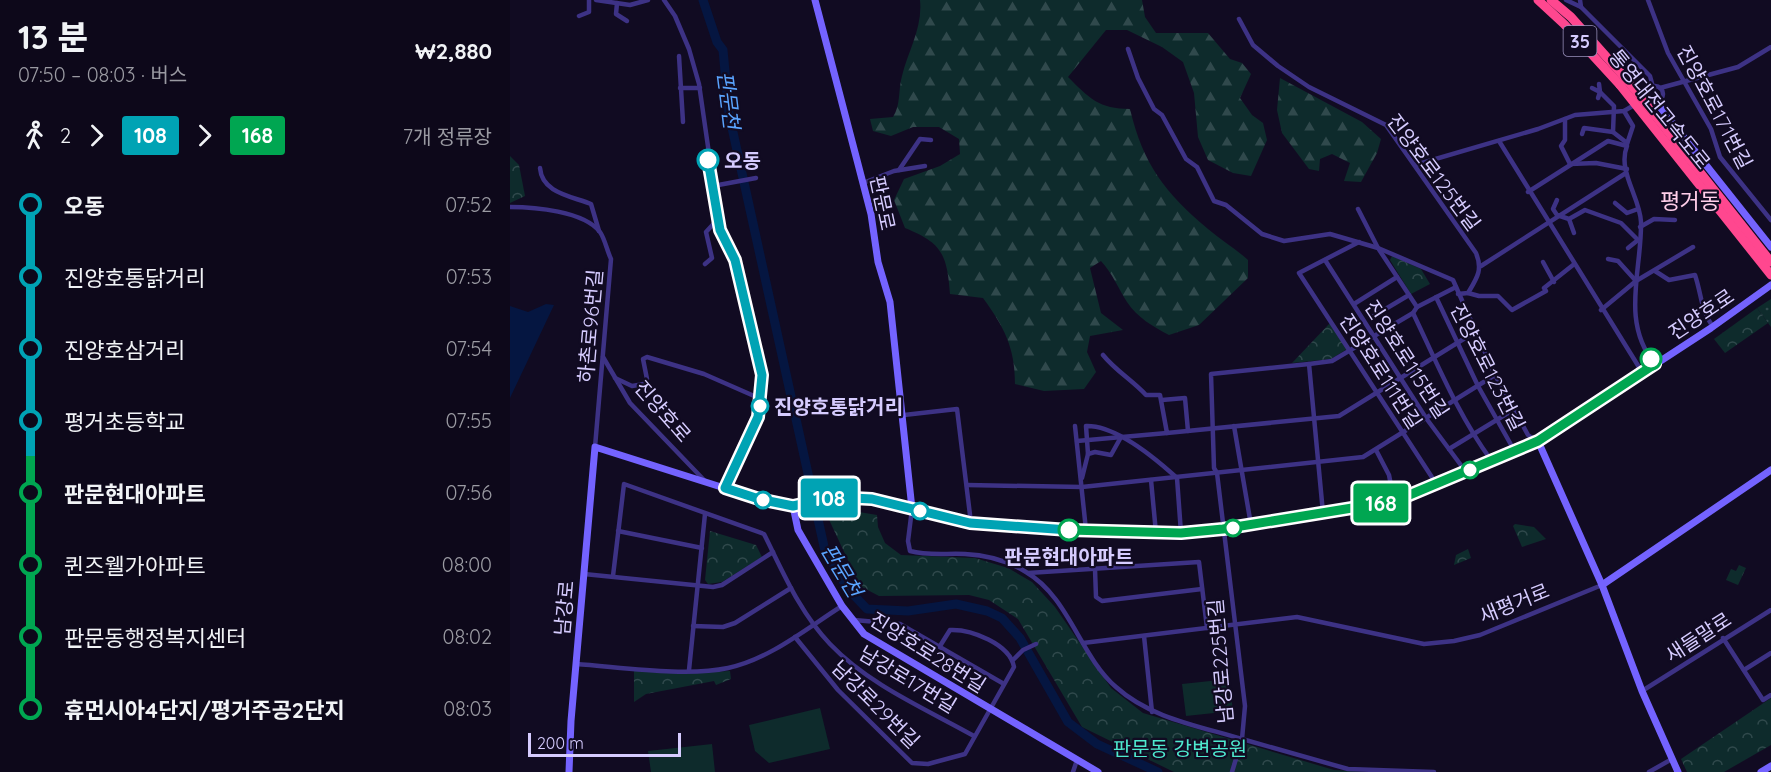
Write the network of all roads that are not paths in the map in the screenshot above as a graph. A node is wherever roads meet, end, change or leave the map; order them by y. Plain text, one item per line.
1 (589, 0) edge
2 (596, 0) edge
3 (648, 0) edge
4 (664, 0) edge
5 (815, 0) edge
6 (1538, 0) edge
7 (1551, 0) edge
8 (1566, 0) edge
9 (1580, 0) edge
10 (1648, 0) edge
11 (617, 3) junction
12 (1581, 7) junction
13 (579, 16) dead end
14 (1239, 19) dead end
15 (627, 21) dead end
16 (1771, 48) edge
17 (1128, 49) dead end
18 (679, 56) dead end
19 (1623, 83) junction
20 (1599, 84) dead end
21 (1685, 84) junction
22 (1653, 87) junction
23 (680, 88) junction
24 (700, 88) junction
25 (1592, 88) dead end
26 (1660, 88) junction
27 (1600, 92) junction
28 (1648, 97) junction
29 (1598, 98) dead end
30 (1656, 102) junction
31 (1614, 111) junction
32 (1624, 111) junction
33 (1565, 119) junction
34 (683, 122) dead end
35 (1613, 132) junction
36 (1582, 134) dead end
37 (931, 140) dead end
38 (1499, 141) junction
39 (1627, 145) junction
40 (1570, 164) junction
41 (1415, 165) junction
42 (925, 166) dead end
43 (540, 168) dead end
44 (899, 170) junction
45 (1626, 172) junction
46 (756, 177) dead end
47 (1735, 179) junction
48 (863, 183) junction
49 (712, 186) junction
50 (1724, 190) junction
51 (1528, 192) junction
52 (1557, 200) dead end
53 (1615, 203) dead end
54 (510, 207) edge
55 (1358, 208) dead end
56 (1638, 209) junction
57 (1560, 215) junction
58 (1603, 215) junction
59 (718, 219) junction
60 (1569, 219) junction
61 (1675, 220) dead end
62 (1771, 220) edge
63 (1550, 222) junction
64 (1599, 223) dead end
65 (1640, 226) junction
66 (599, 231) junction
67 (1574, 233) dead end
68 (1638, 240) junction
69 (1359, 242) junction
70 (1693, 247) dead end
71 (1771, 247) edge
72 (1378, 248) junction
73 (1628, 248) dead end
74 (1608, 259) dead end
75 (1325, 260) junction
76 (1543, 262) dead end
77 (1771, 262) edge
78 (705, 264) dead end
79 (1573, 265) junction
80 (1481, 266) junction
81 (1655, 271) junction
82 (1771, 275) edge
83 (1397, 277) junction
84 (1636, 281) junction
85 (1554, 282) junction
86 (1771, 285) edge
87 (1456, 287) junction
88 (1468, 293) junction
89 (1458, 294) junction
90 (1409, 295) junction
91 (1436, 297) junction
92 (1354, 304) junction
93 (1417, 307) junction
94 (1601, 310) junction
95 (1413, 313) junction
96 (1372, 317) dead end
97 (1713, 327) junction
98 (1475, 332) junction
99 (1374, 336) junction
100 (1459, 342) junction
101 (1350, 350) junction
102 (1103, 355) dead end
103 (603, 357) junction
104 (1435, 358) junction
105 (1309, 364) junction
106 (1655, 364) junction
107 (1641, 372) junction
108 (1494, 375) junction
109 (615, 378) junction
110 (1401, 378) junction
111 (1478, 386) junction
112 (1378, 393) junction
113 (761, 399) junction
114 (1162, 400) junction
115 (1454, 400) junction
116 (1513, 410) junction
117 (904, 415) junction
118 (1426, 418) junction
119 (1316, 419) junction
120 (1097, 420) dead end
121 (1497, 420) junction
122 (1075, 426) dead end
123 (1095, 426) junction
124 (1234, 426) junction
125 (1211, 428) junction
126 (1188, 431) junction
127 (1167, 433) junction
128 (1403, 433) junction
129 (1473, 434) junction
130 (1121, 437) junction
131 (1077, 441) junction
132 (1087, 441) junction
133 (1538, 441) junction
134 (595, 447) junction
135 (1449, 449) junction
136 (1376, 450) junction
137 (1514, 450) junction
138 (1088, 454) junction
139 (1491, 460) junction
140 (1320, 463) junction
141 (1771, 470) edge
142 (1240, 471) junction
143 (1466, 472) junction
144 (1217, 473) junction
145 (1177, 478) junction
146 (1151, 480) junction
147 (1081, 481) junction
148 (705, 482) junction
149 (967, 485) junction
150 (1437, 485) junction
151 (725, 488) junction
152 (1082, 488) junction
153 (1395, 501) junction
154 (796, 505) junction
155 (912, 509) junction
156 (1323, 513) junction
157 (705, 514) junction
158 (970, 523) junction
159 (1251, 525) junction
160 (1223, 529) junction
161 (618, 531) junction
162 (1086, 531) junction
163 (1156, 533) junction
164 (1181, 533) junction
165 (702, 548) junction
166 (773, 552) junction
167 (1095, 569) junction
168 (1028, 573) junction
169 (584, 574) junction
170 (613, 576) junction
171 (698, 585) junction
172 (1602, 585) junction
173 (791, 588) junction
174 (1202, 589) junction
175 (842, 606) junction
176 (1771, 610) edge
177 (852, 620) junction
178 (1235, 623) junction
179 (813, 624) junction
180 (693, 626) junction
181 (1207, 628) junction
182 (1144, 636) junction
183 (795, 637) junction
184 (1724, 638) junction
185 (1083, 643) junction
186 (1036, 644) dead end
187 (940, 646) junction
188 (1771, 652) edge
189 (1013, 660) junction
190 (576, 664) junction
191 (689, 670) junction
192 (1744, 670) junction
193 (1004, 684) junction
194 (1642, 691) junction
195 (1771, 695) edge
196 (988, 710) junction
197 (1152, 712) junction
198 (974, 736) junction
199 (1242, 739) junction
200 (1672, 759) junction
201 (1077, 760) junction
202 (1771, 766) edge
203 (569, 772) edge
204 (1073, 772) edge
205 (1098, 772) edge
206 (1232, 772) edge
207 (1434, 772) edge
208 (1649, 772) edge
209 (1678, 772) edge
210 (1761, 772) edge

1 - 13 street
2 - 11 street
3 - 11 street
4 - 24 street
5 - 48 street, 판문로
6 - 19 highway, 통영대전고속도로 / 35
7 - 19 highway, 통영대전고속도로 / 35
8 - 12 street
9 - 12 street
10 - 21 street, 진양호로171번길
11 - 15 street
12 - 22 street
14 - 41 street, 진양호로125번길
16 - 21 street
17 - 69 street
18 - 23 street
19 - 77 highway, 통영대전고속도로 / 35, bridge
19 - 82 highway, 통영대전고속도로 / 35, bridge
20 - 27 street
21 - 26 street
21 - 47 street, 진양호로171번길
22 - 26 street
22 - 28 street
23 - 24 street
23 - 34 street
24 - 49 street
25 - 27 street
26 - 30 street
27 - 29 street
27 - 31 street
28 - 30 street
28 - 32 street
30 - 50 street
31 - 32 street
31 - 33 street
31 - 35 street
32 - 39 street
33 - 38 street
33 - 40 street
35 - 36 street
35 - 39 street
37 - 44 street
38 - 41 street
38 - 51 street
39 - 40 street
39 - 45 street
40 - 45 street
40 - 51 street
41 - 80 street, 진양호로125번길
42 - 44 street
43 - 66 street, 하촌로96번길
44 - 48 street
45 - 56 street
45 - 57 street
46 - 49 street
47 - 50 street
47 - 62 street, 진양호로171번길
48 - 117 street, 판문로
49 - 59 street
50 - 71 street
51 - 63 street
52 - 57 street
53 - 56 street
54 - 66 street
55 - 72 street
56 - 65 street
57 - 60 street
57 - 63 street
58 - 60 street
58 - 64 street
58 - 68 street
59 - 78 street
59 - 113 street
60 - 67 street
61 - 65 street
63 - 79 street
63 - 80 street
65 - 68 street
66 - 103 street, 하촌로96번길
68 - 73 street
68 - 84 street
69 - 72 street
69 - 75 street
70 - 81 street
72 - 83 street
72 - 87 street
74 - 84 street
75 - 92 street, 진양호로115번길
75 - 101 street, 진양호로111번길
76 - 85 street
79 - 85 street
79 - 94 street
80 - 88 street
81 - 84 street
81 - 97 street
83 - 90 street
83 - 92 street
84 - 94 street
84 - 106 street
85 - 88 street
86 - 97 street, 진양호로
87 - 89 street
87 - 91 street
88 - 89 street
89 - 98 street
90 - 93 street
90 - 96 street
91 - 93 street
91 - 100 street, 진양호로123번길
92 - 99 street, 진양호로115번길
93 - 95 street
94 - 107 street
95 - 99 street
95 - 104 street
97 - 106 street, 진양호로
98 - 100 street
98 - 108 street
99 - 101 street
99 - 110 street, 진양호로115번길
100 - 104 street
100 - 111 street, 진양호로123번길
101 - 105 street
101 - 112 street, 진양호로111번길
102 - 114 street
103 - 109 street, 진양호로
103 - 134 street, 하촌로96번길
104 - 110 street
104 - 115 street
105 - 119 street
105 - 125 street, 남강로225번길
106 - 107 street, 진양호로
107 - 133 street, 진양호로
108 - 111 street
108 - 116 street
109 - 113 street
109 - 148 street, 진양호로
110 - 112 street
110 - 118 street, 진양호로115번길
111 - 115 street
111 - 121 street, 진양호로123번길
112 - 119 street
112 - 128 street, 진양호로111번길
113 - 151 street
114 - 126 street
114 - 127 street
115 - 118 street
115 - 129 street
116 - 121 street
116 - 133 street
117 - 149 street
117 - 155 street, 판문로
118 - 128 street
118 - 135 street, 진양호로115번길
119 - 124 street
119 - 140 street
120 - 123 street
121 - 129 street
121 - 137 street, 진양호로123번길
122 - 131 street
123 - 130 street
123 - 132 street
124 - 125 street
124 - 142 street
125 - 126 street
125 - 144 street, 남강로225번길
126 - 127 street
127 - 130 street
128 - 136 street
128 - 150 street, 진양호로111번길
129 - 135 street
129 - 139 street
130 - 132 street
130 - 138 street
130 - 145 street
131 - 132 street
131 - 147 street
132 - 138 street
133 - 137 street, 진양호로
133 - 172 street
134 - 148 street, 진양호로
134 - 169 street, 남강로
135 - 143 street, 진양호로115번길
136 - 140 street
136 - 153 street
137 - 139 street, 진양호로
138 - 147 street
139 - 143 street, 진양호로
140 - 142 street
140 - 156 street
141 - 172 street, 새평거로
142 - 144 street
142 - 159 street
143 - 150 street, 진양호로
144 - 145 street
144 - 160 street, 남강로225번길
145 - 146 street
145 - 164 street
146 - 152 street
146 - 163 street
147 - 152 street
148 - 151 street, 진양호로
149 - 152 street
149 - 158 street
150 - 153 street, 진양호로
151 - 154 street, 진양호로
152 - 162 street
153 - 156 street, 진양호로
154 - 155 street, 진양호로
154 - 175 street, 진양호로28번길
155 - 158 street, 진양호로
155 - 168 street
156 - 159 street, 진양호로
157 - 161 street, 남강로17번길
157 - 165 street
157 - 166 street, 남강로17번길
158 - 162 street, 진양호로
159 - 160 street, 진양호로
160 - 164 street, 진양호로
160 - 178 street, 남강로225번길
161 - 165 street
161 - 170 street, 남강로17번길
162 - 163 street, 진양호로
163 - 164 street, 진양호로
165 - 171 street
166 - 171 street
166 - 173 street, 남강로17번길
167 - 168 street
167 - 174 street
167 - 174 street
168 - 185 street
169 - 170 street
169 - 190 street, 남강로
170 - 171 street
171 - 180 street
172 - 178 street, 새평거로
172 - 194 street
173 - 179 street, 남강로17번길
173 - 180 street
174 - 181 street
175 - 177 street, 진양호로28번길
175 - 179 street
176 - 184 street, 새들말로
177 - 187 street, 진양호로28번길
177 - 196 street, 진양호로28번길
178 - 181 street, 새평거로
178 - 199 street, 남강로225번길
179 - 183 street
179 - 198 street, 남강로17번길
180 - 191 street
181 - 182 street, 새평거로
182 - 185 street, 새평거로
182 - 197 street
183 - 191 street
183 - 198 street, 남강로29번길
184 - 192 street
184 - 194 street, 새들말로
185 - 197 street
186 - 189 street
187 - 189 street
187 - 193 street, 진양호로28번길
188 - 192 street
189 - 193 street
190 - 191 street
190 - 203 street, 남강로
192 - 195 street
193 - 196 street, 진양호로28번길
194 - 200 street
196 - 198 street
196 - 201 street, 진양호로28번길
197 - 199 street
199 - 206 street
199 - 207 street, 남강로225번길
200 - 208 street
200 - 209 street
201 - 204 street
201 - 205 street, 진양호로28번길
202 - 210 street

